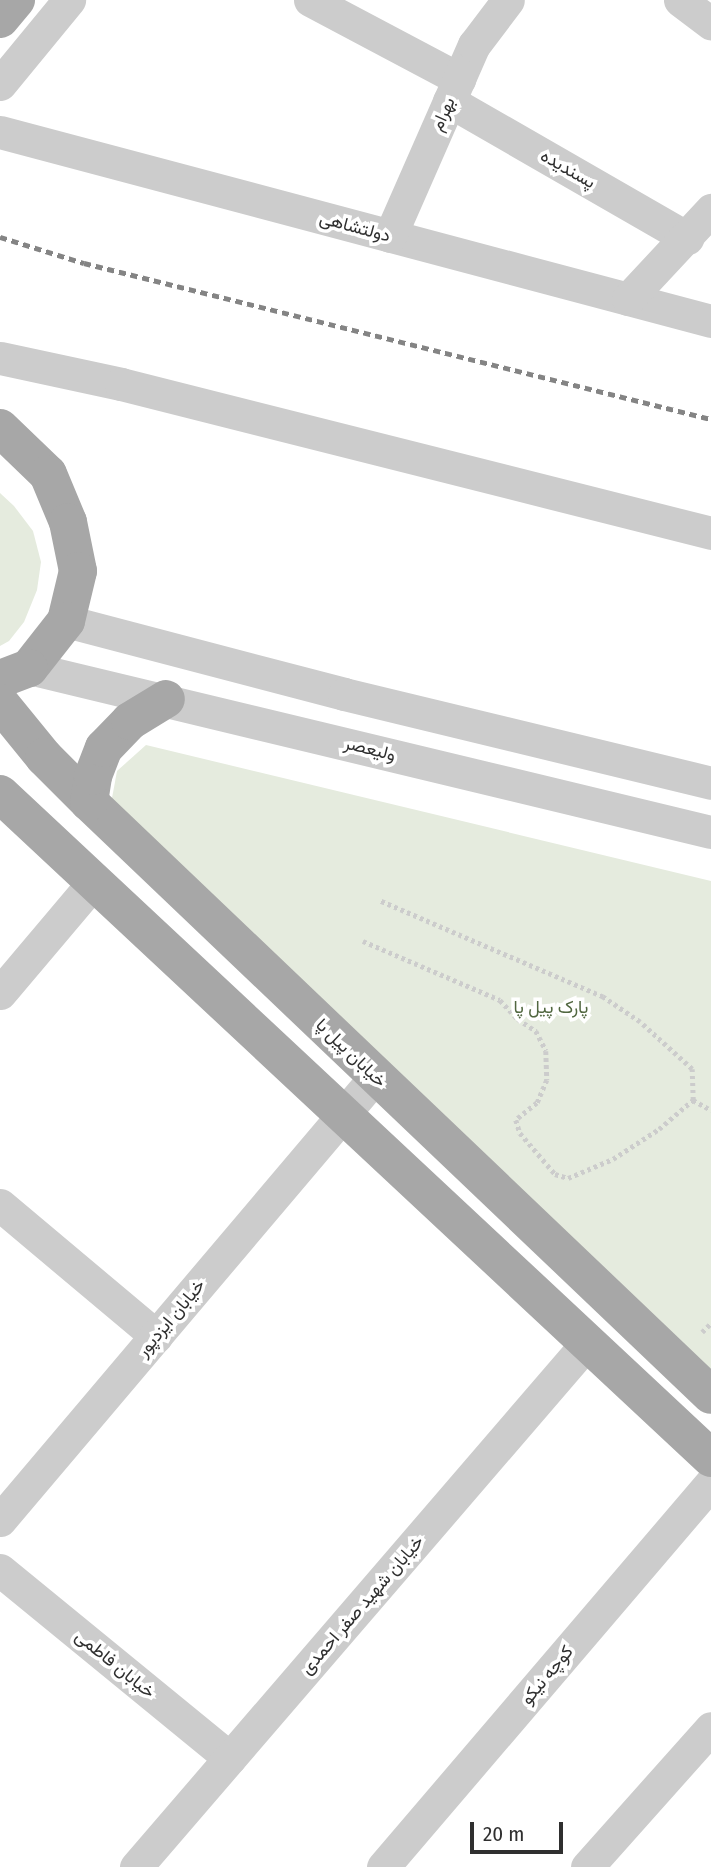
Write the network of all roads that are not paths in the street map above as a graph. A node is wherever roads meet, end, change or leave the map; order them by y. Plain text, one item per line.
1 (16, 0) edge
2 (69, 0) edge
3 (310, 0) edge
4 (508, 0) edge
5 (680, 0) edge
6 (0, 19) edge
7 (711, 23) edge
8 (0, 84) edge
9 (454, 90) junction
10 (0, 132) edge
11 (711, 210) edge
12 (390, 236) junction
13 (687, 238) junction
14 (628, 299) junction
15 (711, 321) edge
16 (0, 358) edge
17 (0, 428) edge
18 (711, 533) edge
19 (66, 621) junction
20 (14, 674) edge
21 (166, 699) junction
22 (0, 703) edge
23 (711, 783) edge
24 (0, 794) edge
25 (89, 802) junction
26 (711, 832) edge
27 (93, 883) junction
28 (0, 993) edge
29 (375, 1077) junction
30 (343, 1115) junction
31 (0, 1205) edge
32 (156, 1336) junction
33 (587, 1343) junction
34 (711, 1395) edge
35 (711, 1458) edge
36 (711, 1483) edge
37 (0, 1520) edge
38 (0, 1570) edge
39 (711, 1728) edge
40 (230, 1758) junction
41 (136, 1867) edge
42 (383, 1867) edge
43 (587, 1867) edge

1 - 6 main road
2 - 8 street
3 - 9 street, پسندیده
4 - 9 street, بهرام
5 - 7 street
9 - 12 street, بهرام
9 - 13 street, پسندیده
10 - 12 street, دولتشاهی
11 - 13 street
12 - 14 street, دولتشاهی
13 - 14 street
14 - 15 street, دولتشاهی
16 - 18 street
17 - 19 main road
19 - 20 main road
19 - 23 street
20 - 21 street, ولیعصر
21 - 25 main road
21 - 26 street, ولیعصر
22 - 25 main road, خیابان پیل پا
24 - 27 main road
25 - 29 main road, خیابان پیل پا
27 - 28 street
27 - 30 main road
29 - 30 street, خیابان ایزدپور
29 - 34 main road, خیابان پیل پا
30 - 32 street, خیابان ایزدپور
30 - 33 main road
31 - 32 street
32 - 37 street, خیابان ایزدپور
33 - 35 main road
33 - 40 street, خیابان شهید صفر احمدی
36 - 42 street, کوچه نیکو
38 - 40 street, خیابان فاطمی
39 - 43 street
40 - 41 street, خیابان شهید صفر احمدی

